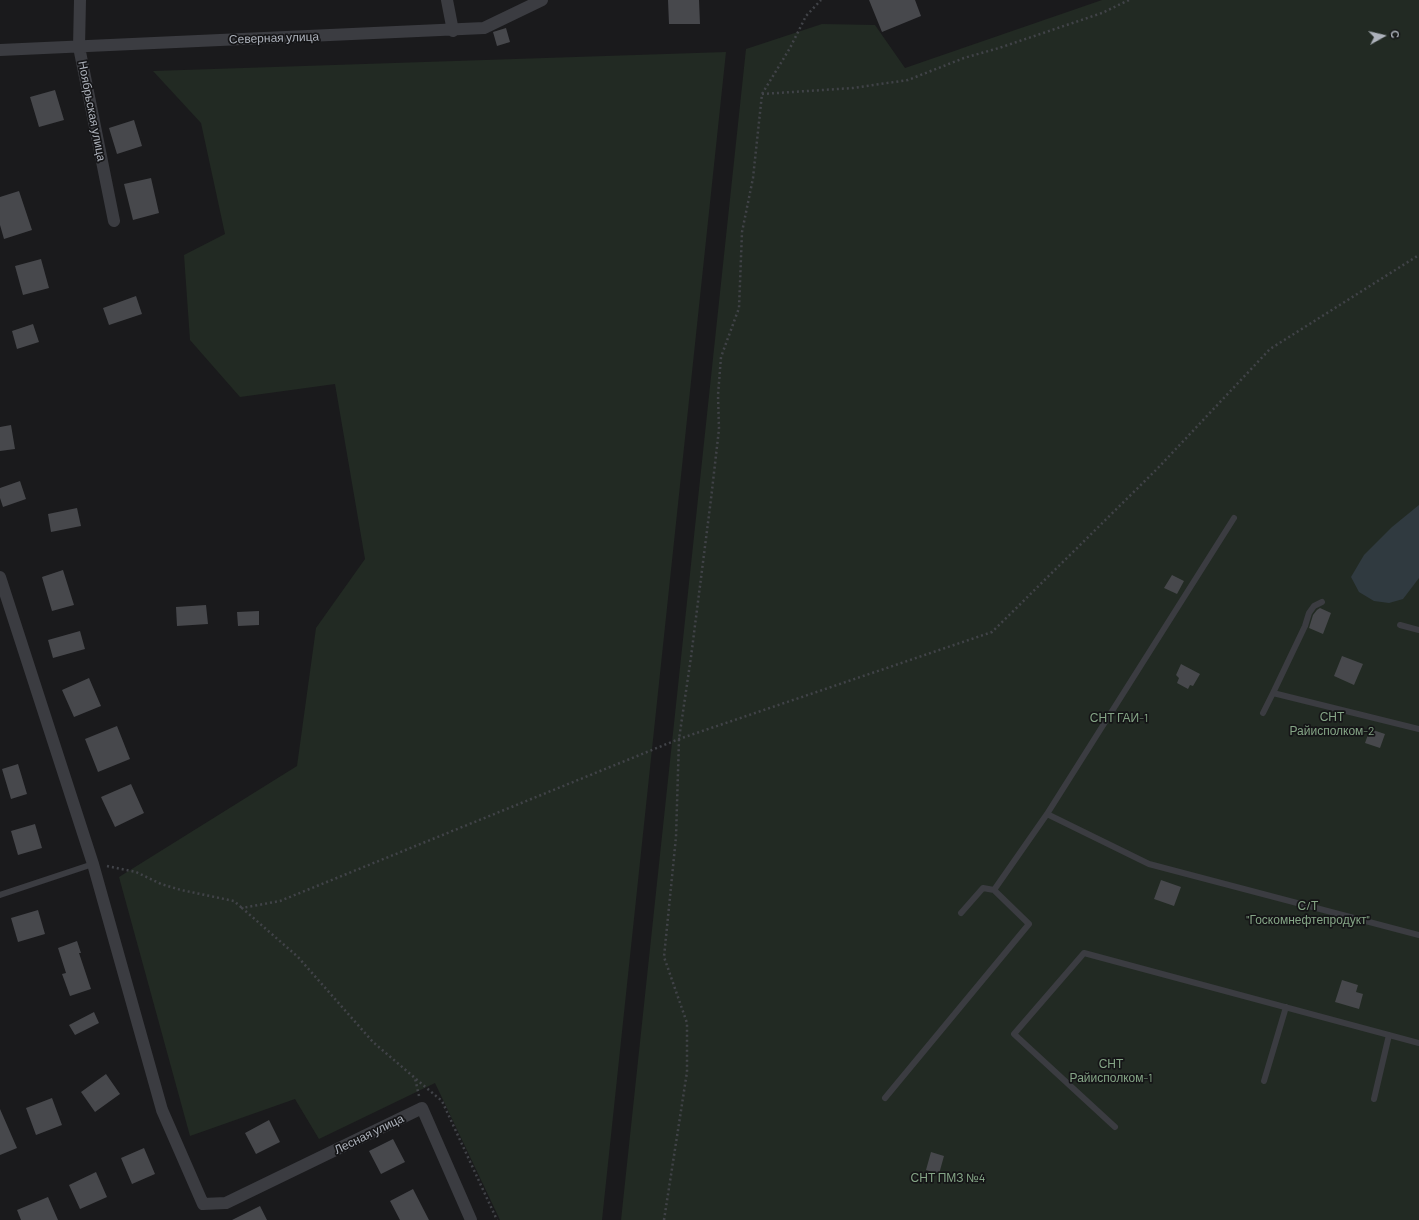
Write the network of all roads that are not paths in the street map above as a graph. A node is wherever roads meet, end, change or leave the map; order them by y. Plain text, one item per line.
1 (80, 0) edge
2 (447, 0) edge
3 (542, 0) edge
4 (452, 31) junction
5 (79, 47) junction
6 (0, 50) edge
7 (114, 221) dead end
8 (1234, 518) dead end
9 (0, 578) edge
10 (1322, 602) dead end
11 (1400, 625) dead end
12 (1419, 630) edge
13 (1273, 693) junction
14 (1263, 713) dead end
15 (1419, 729) edge
16 (1047, 814) junction
17 (93, 864) junction
18 (994, 890) junction
19 (0, 895) edge
20 (961, 913) dead end
21 (1419, 935) edge
22 (1286, 1008) junction
23 (1389, 1035) junction
24 (1419, 1043) edge
25 (1264, 1081) dead end
26 (885, 1098) dead end
27 (1374, 1099) dead end
28 (1115, 1127) dead end
29 (471, 1220) edge

1 - 5 street, Ноябрьская улица
2 - 4 street
3 - 4 street, Северная улица
4 - 5 street, Северная улица
5 - 6 street, Северная улица
5 - 7 street, Ноябрьская улица
8 - 16 lane
9 - 17 street
10 - 13 lane
11 - 12 lane
13 - 14 lane
13 - 15 lane
16 - 18 lane
16 - 21 lane
17 - 19 lane
17 - 29 street, Лесная улица
18 - 20 lane
18 - 26 lane
22 - 23 lane
22 - 25 lane
22 - 28 lane
23 - 24 lane
23 - 27 lane

